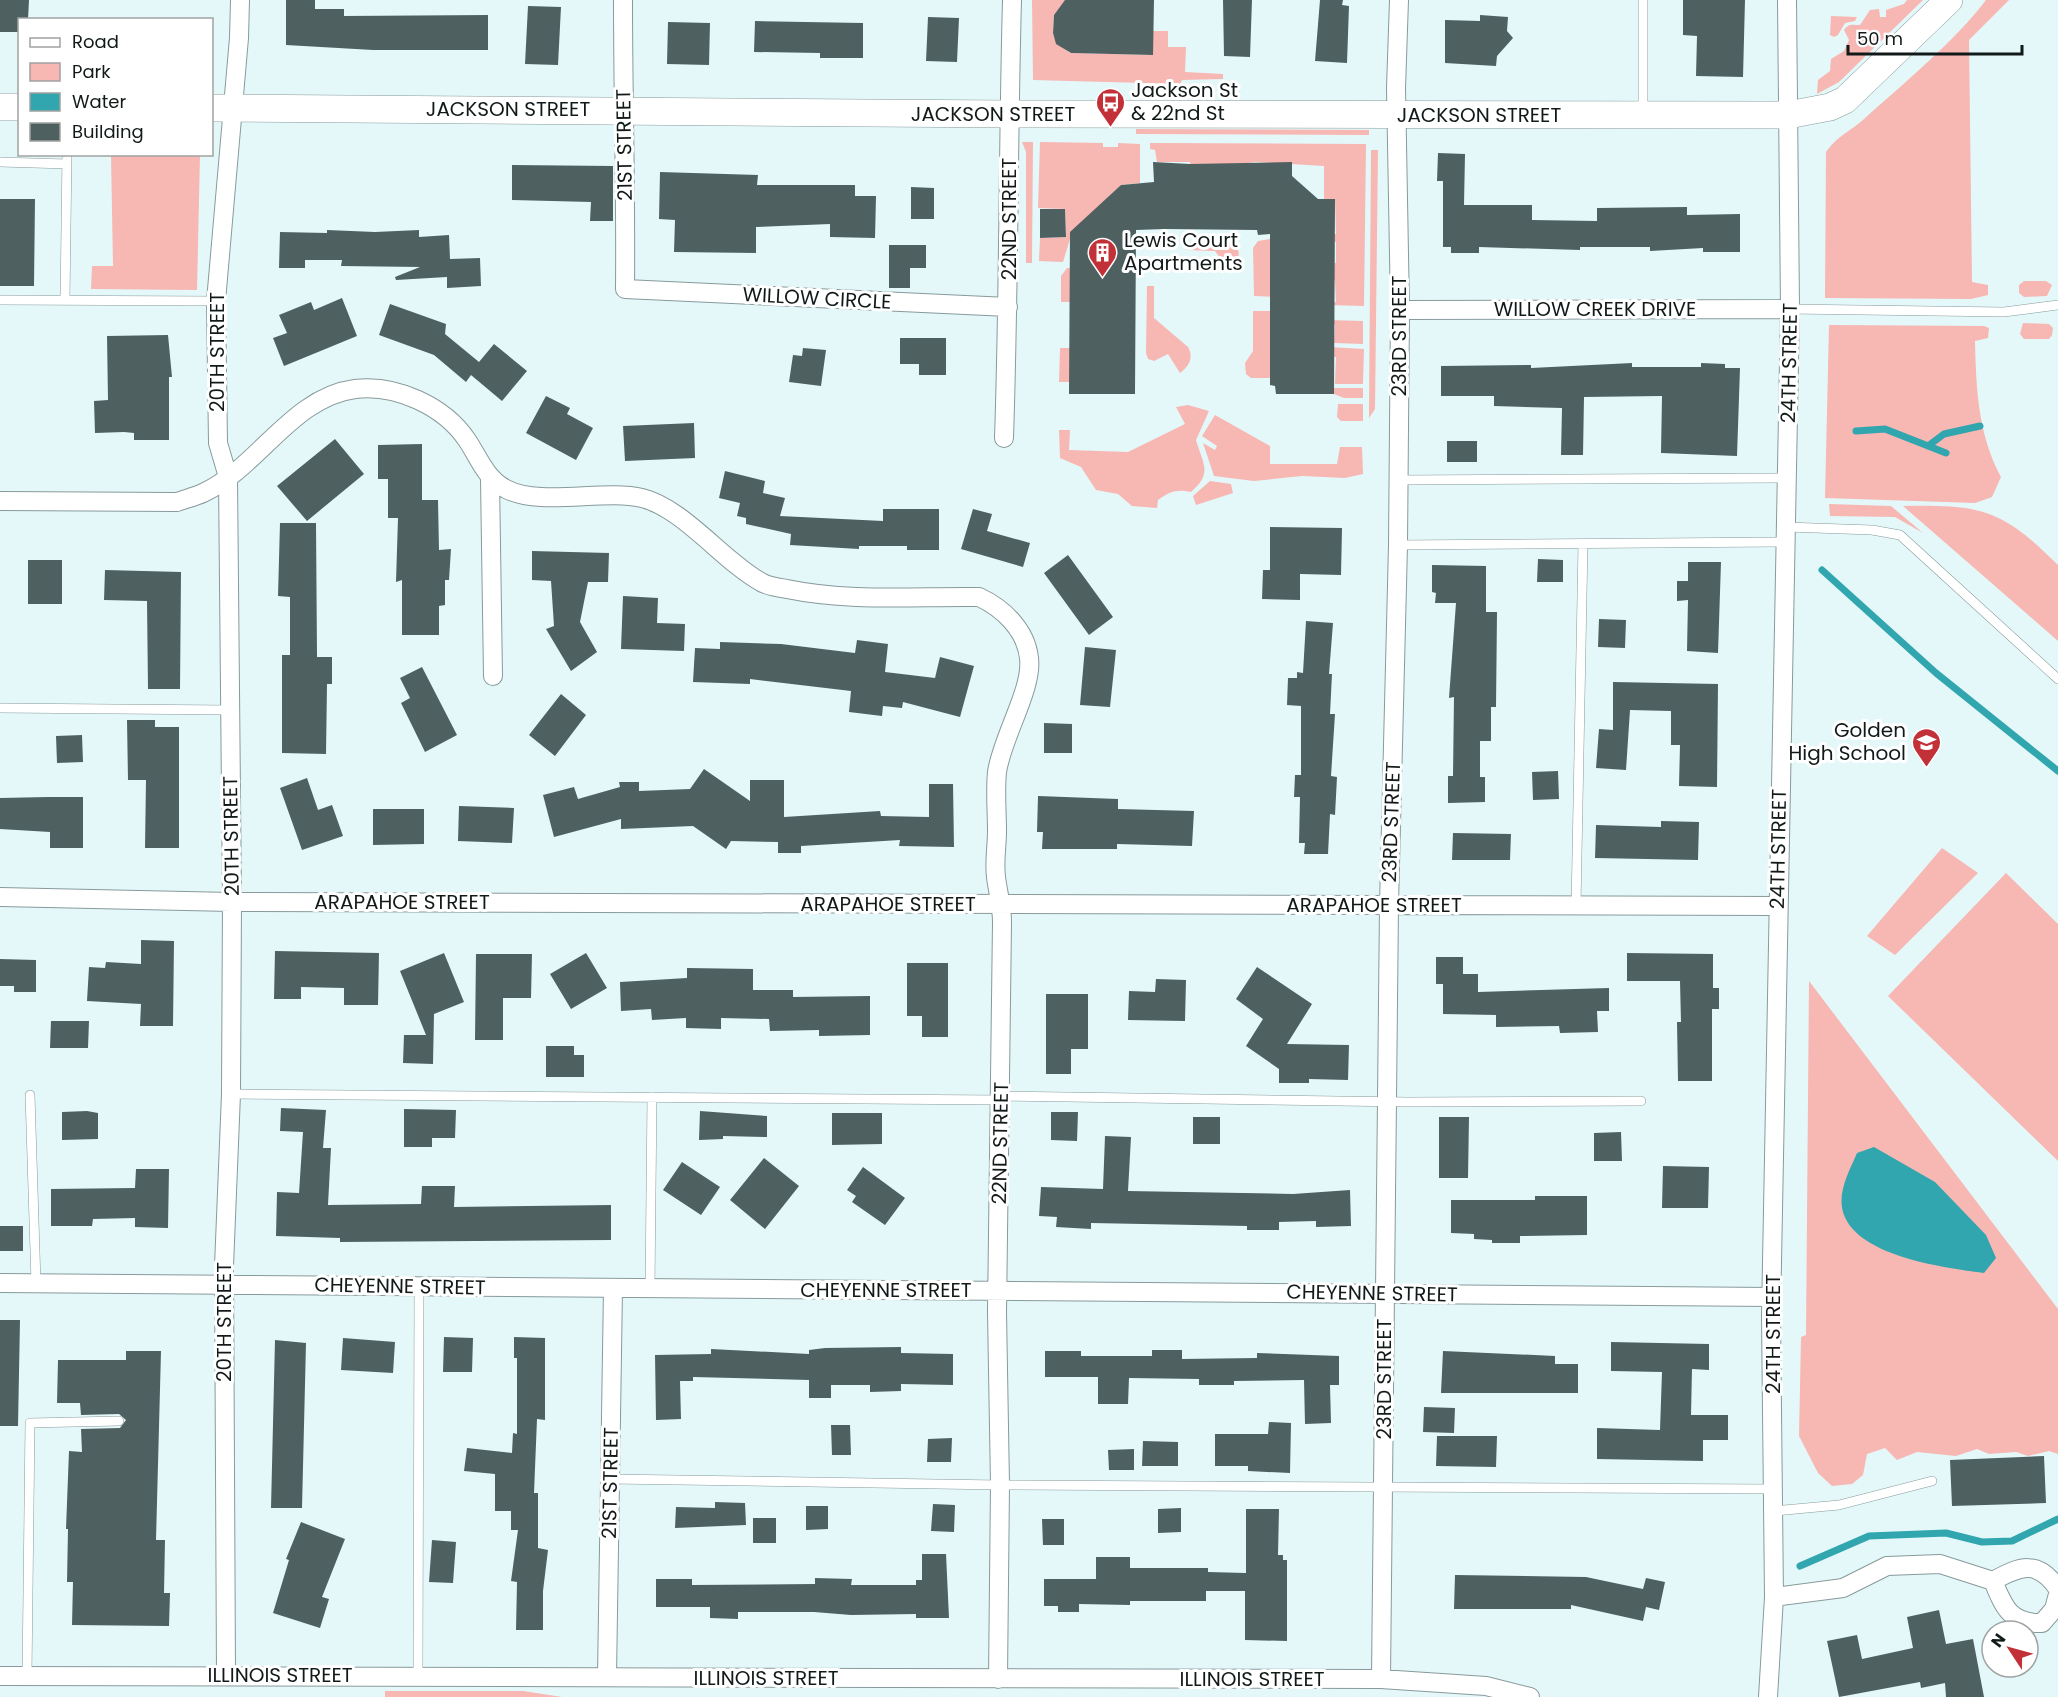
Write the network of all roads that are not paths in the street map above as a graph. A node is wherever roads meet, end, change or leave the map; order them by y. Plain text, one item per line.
1 (240, 0) edge
2 (624, 0) edge
3 (1012, 0) edge
4 (1400, 0) edge
5 (1643, 0) edge
6 (1787, 0) edge
7 (1949, 0) edge
8 (0, 107) edge
9 (18, 107) edge
10 (222, 108) edge
11 (622, 109) junction
12 (1010, 114) junction
13 (1397, 114) junction
14 (1643, 116) junction
15 (1788, 116) junction
16 (67, 159) edge
17 (0, 162) edge
18 (625, 289) joint
19 (0, 300) edge
20 (66, 300) junction
21 (216, 301) junction
22 (2058, 305) edge
23 (1008, 307) junction
24 (1790, 309) junction
25 (1400, 310) junction
26 (1004, 438) dead end
27 (228, 477) junction
28 (490, 478) junction
29 (1787, 478) junction
30 (1399, 480) junction
31 (0, 501) edge
32 (1786, 534) junction
33 (1583, 543) junction
34 (1398, 545) junction
35 (493, 676) dead end
36 (2058, 679) edge
37 (0, 708) edge
38 (230, 710) junction
39 (0, 897) edge
40 (232, 902) junction
41 (1002, 904) junction
42 (1389, 905) junction
43 (1777, 906) junction
44 (1576, 907) junction
45 (231, 1094) junction
46 (30, 1095) dead end
47 (652, 1097) junction
48 (1001, 1098) junction
49 (1387, 1101) junction
50 (1641, 1101) dead end
51 (0, 1283) edge
52 (36, 1283) junction
53 (224, 1284) junction
54 (419, 1286) junction
55 (613, 1288) junction
56 (651, 1288) junction
57 (998, 1290) junction
58 (1385, 1293) junction
59 (1772, 1297) junction
60 (119, 1421) dead end
61 (610, 1479) junction
62 (1932, 1481) dead end
63 (1000, 1485) junction
64 (1384, 1488) junction
65 (1774, 1489) junction
66 (1774, 1511) junction
67 (1992, 1581) junction
68 (2058, 1589) edge
69 (2058, 1594) edge
70 (1774, 1597) junction
71 (226, 1675) junction
72 (0, 1676) edge
73 (27, 1676) junction
74 (418, 1676) junction
75 (607, 1677) junction
76 (998, 1679) junction
77 (1381, 1679) junction
78 (1530, 1697) edge
79 (1768, 1697) edge

1 - 10 street, 20TH STREET
2 - 11 street, 21ST STREET
3 - 12 street, 22ND STREET
4 - 13 street, 23RD STREET
5 - 14 lane
6 - 15 street, 24TH STREET
7 - 15 main road, JACKSON STREET
8 - 9 main road
10 - 11 main road, JACKSON STREET
10 - 21 street, 20TH STREET
11 - 12 main road, JACKSON STREET
11 - 18 street, 21ST STREET
12 - 13 main road, JACKSON STREET
12 - 23 street, 22ND STREET
13 - 14 main road, JACKSON STREET
13 - 25 street, 23RD STREET
14 - 15 main road, JACKSON STREET
15 - 24 street, 24TH STREET
16 - 17 lane
16 - 20 lane
18 - 23 street, WILLOW CIRCLE
19 - 20 lane
20 - 21 lane
21 - 27 street, 20TH STREET
22 - 24 lane
23 - 26 street, 22ND STREET
24 - 25 street, WILLOW CREEK DRIVE
24 - 29 street, 24TH STREET
25 - 30 street, 23RD STREET
27 - 28 street
27 - 31 street
27 - 38 street, 20TH STREET
28 - 35 street
28 - 41 street, 22ND STREET
29 - 30 lane
29 - 32 street, 24TH STREET
30 - 34 street, 23RD STREET
32 - 33 lane
32 - 36 lane
32 - 43 street, 24TH STREET
33 - 34 lane
33 - 44 lane
34 - 42 street, 23RD STREET
37 - 38 lane
38 - 40 street, 20TH STREET
39 - 40 street, ARAPAHOE STREET
40 - 41 street, ARAPAHOE STREET
40 - 45 street, 20TH STREET
41 - 42 street, ARAPAHOE STREET
41 - 48 street, 22ND STREET
42 - 44 street, ARAPAHOE STREET
42 - 49 street, 23RD STREET
43 - 44 street, ARAPAHOE STREET
43 - 59 street, 24TH STREET
45 - 47 lane
45 - 53 street, 20TH STREET
46 - 52 lane
47 - 48 lane
47 - 56 lane
48 - 49 lane
48 - 57 street, 22ND STREET
49 - 50 lane
49 - 58 street, 23RD STREET
51 - 52 street, CHEYENNE STREET
52 - 53 street, CHEYENNE STREET
53 - 54 street, CHEYENNE STREET
53 - 71 street, 20TH STREET
54 - 55 street, CHEYENNE STREET
54 - 74 lane
55 - 56 street, CHEYENNE STREET
55 - 61 street, 21ST STREET
56 - 57 street, CHEYENNE STREET
57 - 58 street, CHEYENNE STREET
57 - 63 street, 22ND STREET
58 - 59 street, CHEYENNE STREET
58 - 64 street, 23RD STREET
59 - 65 street, 24TH STREET
60 - 73 lane
61 - 63 lane
61 - 75 street, 21ST STREET
62 - 66 lane
63 - 64 lane
63 - 76 street, 22ND STREET
64 - 65 lane
64 - 77 street, 23RD STREET
65 - 66 street, 24TH STREET
66 - 70 street, 24TH STREET
67 - 68 street
67 - 69 street
67 - 70 street
70 - 79 street, 24TH STREET
71 - 73 street, ILLINOIS STREET
71 - 74 street, ILLINOIS STREET
72 - 73 street, ILLINOIS STREET
74 - 75 street, ILLINOIS STREET
75 - 76 street, ILLINOIS STREET
76 - 77 street, ILLINOIS STREET
77 - 78 street, ILLINOIS STREET

